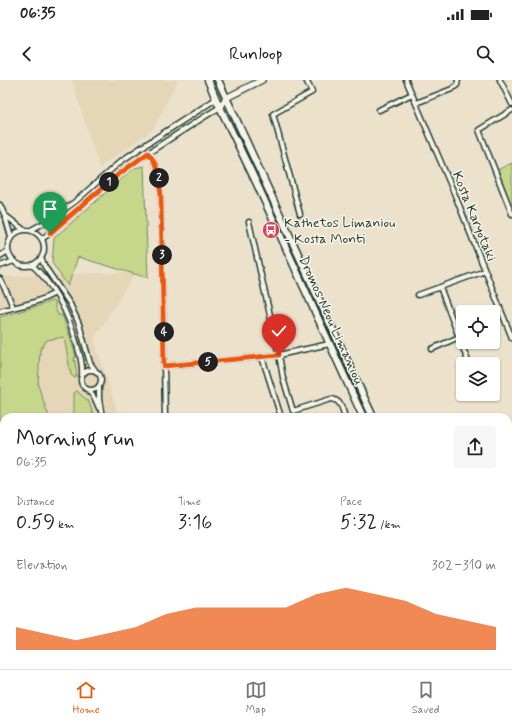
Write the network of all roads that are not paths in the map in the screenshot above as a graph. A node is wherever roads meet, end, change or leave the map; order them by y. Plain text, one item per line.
1 (208, 80) edge
2 (218, 80) edge
3 (262, 80) edge
4 (306, 80) edge
5 (406, 80) edge
6 (458, 80) edge
7 (500, 80) edge
8 (412, 94) junction
9 (226, 98) junction
10 (216, 99) junction
11 (416, 103) junction
12 (512, 104) edge
13 (220, 107) junction
14 (379, 110) dead end
15 (512, 110) edge
16 (148, 153) junction
17 (0, 206) edge
18 (300, 214) dead end
19 (512, 214) edge
20 (6, 216) junction
21 (249, 222) dead end
22 (24, 230) junction
23 (32, 230) junction
24 (11, 237) junction
25 (42, 239) junction
26 (8, 251) junction
27 (0, 256) edge
28 (41, 258) junction
29 (14, 261) junction
30 (32, 265) junction
31 (0, 266) edge
32 (485, 271) junction
33 (0, 279) edge
34 (440, 287) junction
35 (55, 293) junction
36 (418, 295) dead end
37 (13, 307) junction
38 (0, 311) edge
39 (456, 329) edge
40 (456, 338) edge
41 (512, 338) edge
42 (329, 344) junction
43 (432, 349) dead end
44 (279, 355) junction
45 (262, 356) junction
46 (164, 366) junction
47 (94, 370) junction
48 (82, 375) junction
49 (99, 388) junction
50 (89, 390) junction
51 (101, 412) joint
52 (165, 413) edge
53 (280, 413) edge
54 (344, 413) edge
55 (361, 413) edge
56 (371, 413) edge

1 - 10 main road, Dromos Neou Limaniou
2 - 9 main road, Dromos Neou Limaniou
3 - 9 street
4 - 18 street
5 - 8 street, Kosta Karyotaki
6 - 11 street
7 - 12 street
8 - 11 street, Kosta Karyotaki
8 - 14 street
9 - 10 street
9 - 13 street
9 - 56 main road, Dromos Neou Limaniou
10 - 13 main road, Dromos Neou Limaniou
10 - 23 street
11 - 32 street, Kosta Karyotaki
13 - 16 street
13 - 42 main road, Dromos Neou Limaniou
15 - 19 street
16 - 25 street
16 - 46 street
17 - 20 street
20 - 22 street
20 - 24 street
21 - 44 street
22 - 23 street
22 - 24 street
23 - 25 street
24 - 26 street
25 - 28 street
26 - 27 street
26 - 29 street
28 - 30 street
28 - 47 street
29 - 30 street
29 - 31 street
30 - 35 street
32 - 34 street
32 - 41 street, Kosta Karyotaki
33 - 37 street
34 - 36 street
34 - 39 street
35 - 37 street
35 - 48 street
37 - 38 street
40 - 43 street
42 - 44 street
42 - 55 main road, Dromos Neou Limaniou
44 - 45 street
44 - 54 street
45 - 46 street
45 - 53 street
46 - 52 street
47 - 48 street
47 - 49 street
48 - 50 street
49 - 50 street
49 - 51 street
50 - 51 street

